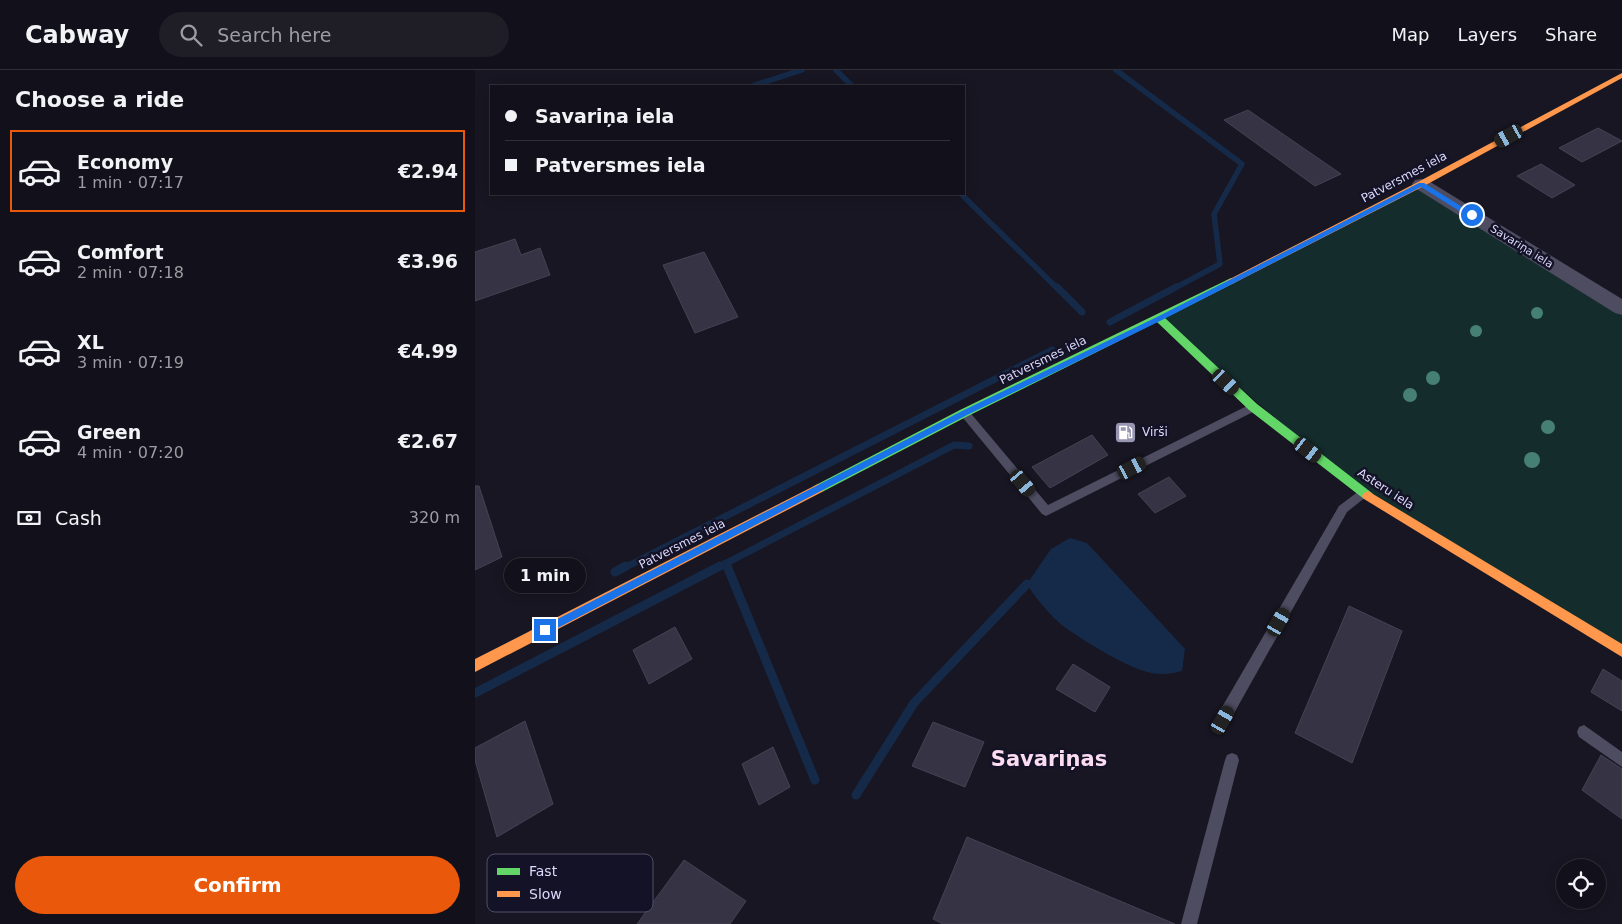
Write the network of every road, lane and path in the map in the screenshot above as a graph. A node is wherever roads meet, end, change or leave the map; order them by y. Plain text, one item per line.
1 (1621, 77) edge
2 (1421, 184) junction
3 (1622, 308) edge
4 (1159, 318) junction
5 (1253, 407) junction
6 (964, 413) junction
7 (1363, 493) junction
8 (1622, 651) edge
9 (475, 666) edge
10 (1223, 720) dead end
11 (1585, 732) dead end
12 (1232, 760) dead end
13 (1622, 760) edge
14 (1189, 924) edge

1 - 2 street, Patversmes iela
2 - 3 street, Savariņa iela
2 - 4 street, Patversmes iela
4 - 5 street, Asteru iela
4 - 6 street, Patversmes iela
5 - 6 lane
5 - 7 street, Asteru iela
6 - 9 street, Patversmes iela
7 - 8 street, Asteru iela
7 - 10 lane
11 - 13 lane
12 - 14 lane

